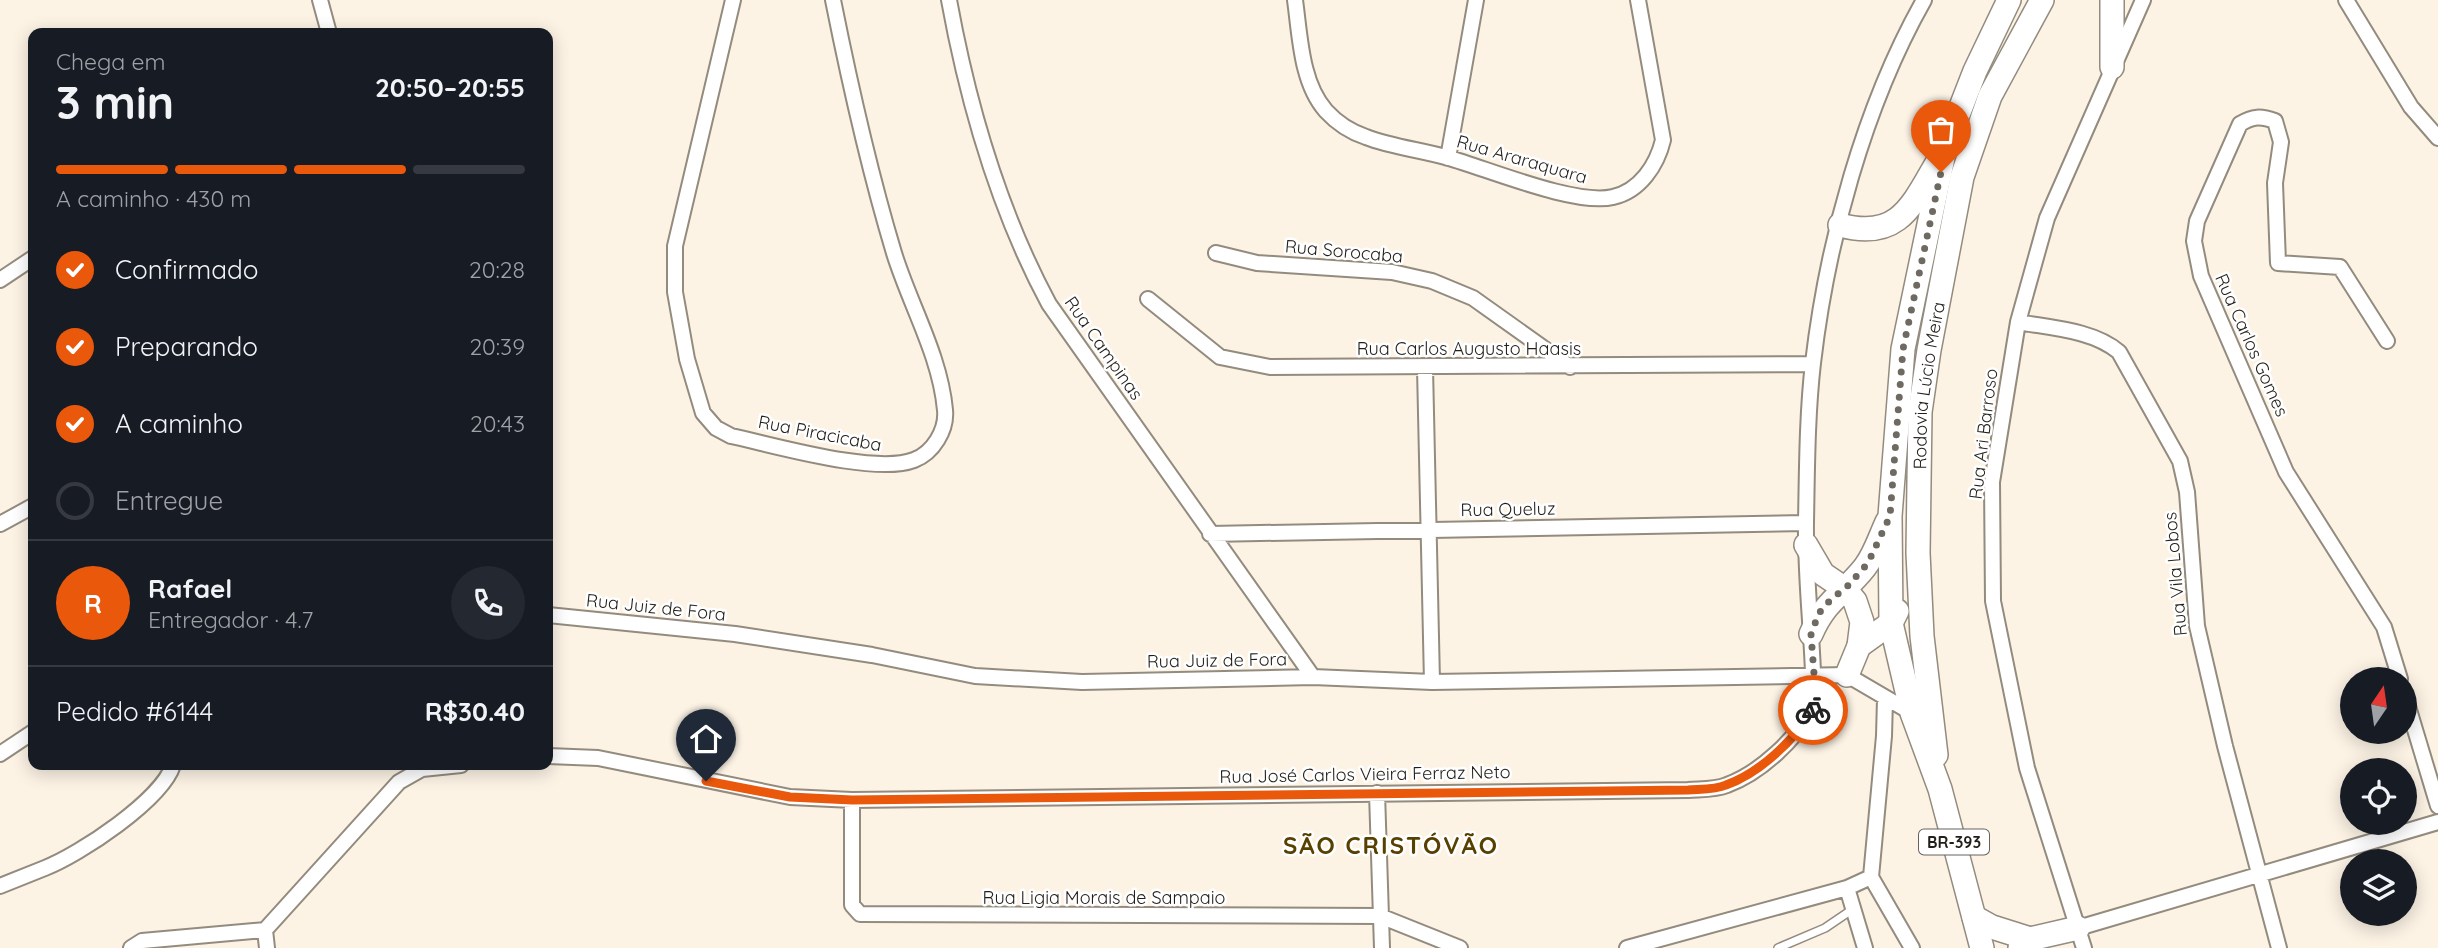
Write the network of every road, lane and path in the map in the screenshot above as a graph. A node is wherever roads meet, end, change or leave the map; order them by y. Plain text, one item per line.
1 (320, 0) edge
2 (733, 0) edge
3 (833, 0) edge
4 (949, 0) edge
5 (1295, 0) edge
6 (1476, 0) edge
7 (1638, 0) edge
8 (1924, 0) edge
9 (2009, 0) edge
10 (2042, 0) edge
11 (2112, 0) edge
12 (2143, 0) edge
13 (2346, 0) edge
14 (328, 28) edge
15 (2112, 67) junction
16 (2438, 138) edge
17 (1945, 148) junction
18 (1448, 158) junction
19 (1840, 225) junction
20 (1216, 253) dead end
21 (28, 261) edge
22 (0, 280) edge
23 (1148, 299) dead end
24 (2018, 321) junction
25 (2388, 341) dead end
26 (1813, 364) junction
27 (1570, 367) junction
28 (1426, 368) junction
29 (1920, 412) junction
30 (28, 509) edge
31 (1890, 516) junction
32 (0, 524) edge
33 (1429, 529) junction
34 (1210, 534) junction
35 (1806, 534) junction
36 (1845, 589) junction
37 (553, 616) edge
38 (1891, 623) junction
39 (1811, 634) junction
40 (1859, 646) junction
41 (2396, 667) edge
42 (1813, 675) junction
43 (1847, 676) junction
44 (1313, 677) junction
45 (1432, 682) junction
46 (1885, 699) junction
47 (1912, 713) junction
48 (28, 735) edge
49 (2417, 736) edge
50 (0, 754) edge
51 (553, 756) edge
52 (169, 770) edge
53 (420, 770) edge
54 (1940, 789) junction
55 (1377, 793) junction
56 (852, 800) junction
57 (2438, 806) edge
58 (2438, 822) edge
59 (2258, 876) junction
60 (1871, 877) junction
61 (0, 886) edge
62 (1847, 888) junction
63 (1853, 908) junction
64 (1380, 916) junction
65 (1974, 917) junction
66 (265, 930) junction
67 (2081, 938) edge
68 (2025, 943) edge
69 (131, 948) edge
70 (267, 948) edge
71 (1382, 948) edge
72 (1460, 948) edge
73 (1627, 948) edge
74 (1778, 948) edge
75 (1865, 948) edge
76 (1912, 948) edge
77 (1982, 948) edge
78 (2279, 948) edge

1 - 14 street
2 - 3 street, Rua Piracicaba
4 - 34 street, Rua Campinas
5 - 18 street, Rua Araraquara
6 - 18 street
7 - 18 street, Rua Araraquara
8 - 19 street, Rua José Carlos Vieira Ferraz Neto
9 - 17 main road, Rodovia Lúcio Meira / BR-393
10 - 29 main road, Rodovia Lúcio Meira / BR-393
11 - 15 main road
12 - 15 street, Rua Ari Barroso
13 - 16 street
15 - 24 street, Rua Ari Barroso
17 - 19 main road
17 - 31 main road, Rodovia Lúcio Meira / BR-393
19 - 26 street, Rua José Carlos Vieira Ferraz Neto
20 - 27 street, Rua Sorocaba
21 - 22 street
23 - 28 street, Rua Carlos Augusto Haasis
24 - 59 street, Rua Vila Lobos
24 - 67 street, Rua Ari Barroso
25 - 41 street, Rua Carlos Gomes
26 - 27 street, Rua Carlos Augusto Haasis
26 - 35 street, Rua José Carlos Vieira Ferraz Neto
27 - 28 street, Rua Carlos Augusto Haasis
28 - 33 street
29 - 38 main road
29 - 54 main road, Rodovia Lúcio Meira / BR-393
30 - 32 street
31 - 36 main road
31 - 38 main road, Rodovia Lúcio Meira / BR-393
33 - 34 street, Rua Queluz
33 - 35 street, Rua Queluz
33 - 45 street
34 - 44 street, Rua Campinas
35 - 36 main road
35 - 39 street, Rua José Carlos Vieira Ferraz Neto
36 - 39 main road
36 - 40 main road
37 - 44 street, Rua Juiz de Fora
38 - 40 main road
38 - 47 main road, Rodovia Lúcio Meira / BR-393
39 - 42 street, Rua José Carlos Vieira Ferraz Neto
40 - 43 main road
42 - 43 street, Rua Juiz de Fora
42 - 45 street, Rua Juiz de Fora
42 - 55 street, Rua José Carlos Vieira Ferraz Neto
43 - 46 street, Rua Juiz de Fora
44 - 45 street, Rua Juiz de Fora
46 - 47 street, Rua Juiz de Fora
46 - 60 street
47 - 54 main road, Rodovia Lúcio Meira / BR-393
48 - 50 street
49 - 57 street
51 - 56 street, Rua José Carlos Vieira Ferraz Neto
52 - 61 street
53 - 66 street
54 - 65 main road, Rodovia Lúcio Meira / BR-393
55 - 56 street, Rua José Carlos Vieira Ferraz Neto
55 - 64 street
56 - 64 street, Rua Ligia Morais de Sampaio
58 - 59 street
59 - 67 street
59 - 78 street, Rua Vila Lobos
60 - 62 street
60 - 76 street
62 - 63 street
62 - 73 street
63 - 74 lane
63 - 75 street
64 - 71 street
64 - 72 street, Rua Ligia Morais de Sampaio
65 - 68 main road
65 - 77 main road, Rodovia Lúcio Meira / BR-393
66 - 69 street
66 - 70 street
67 - 68 main road

